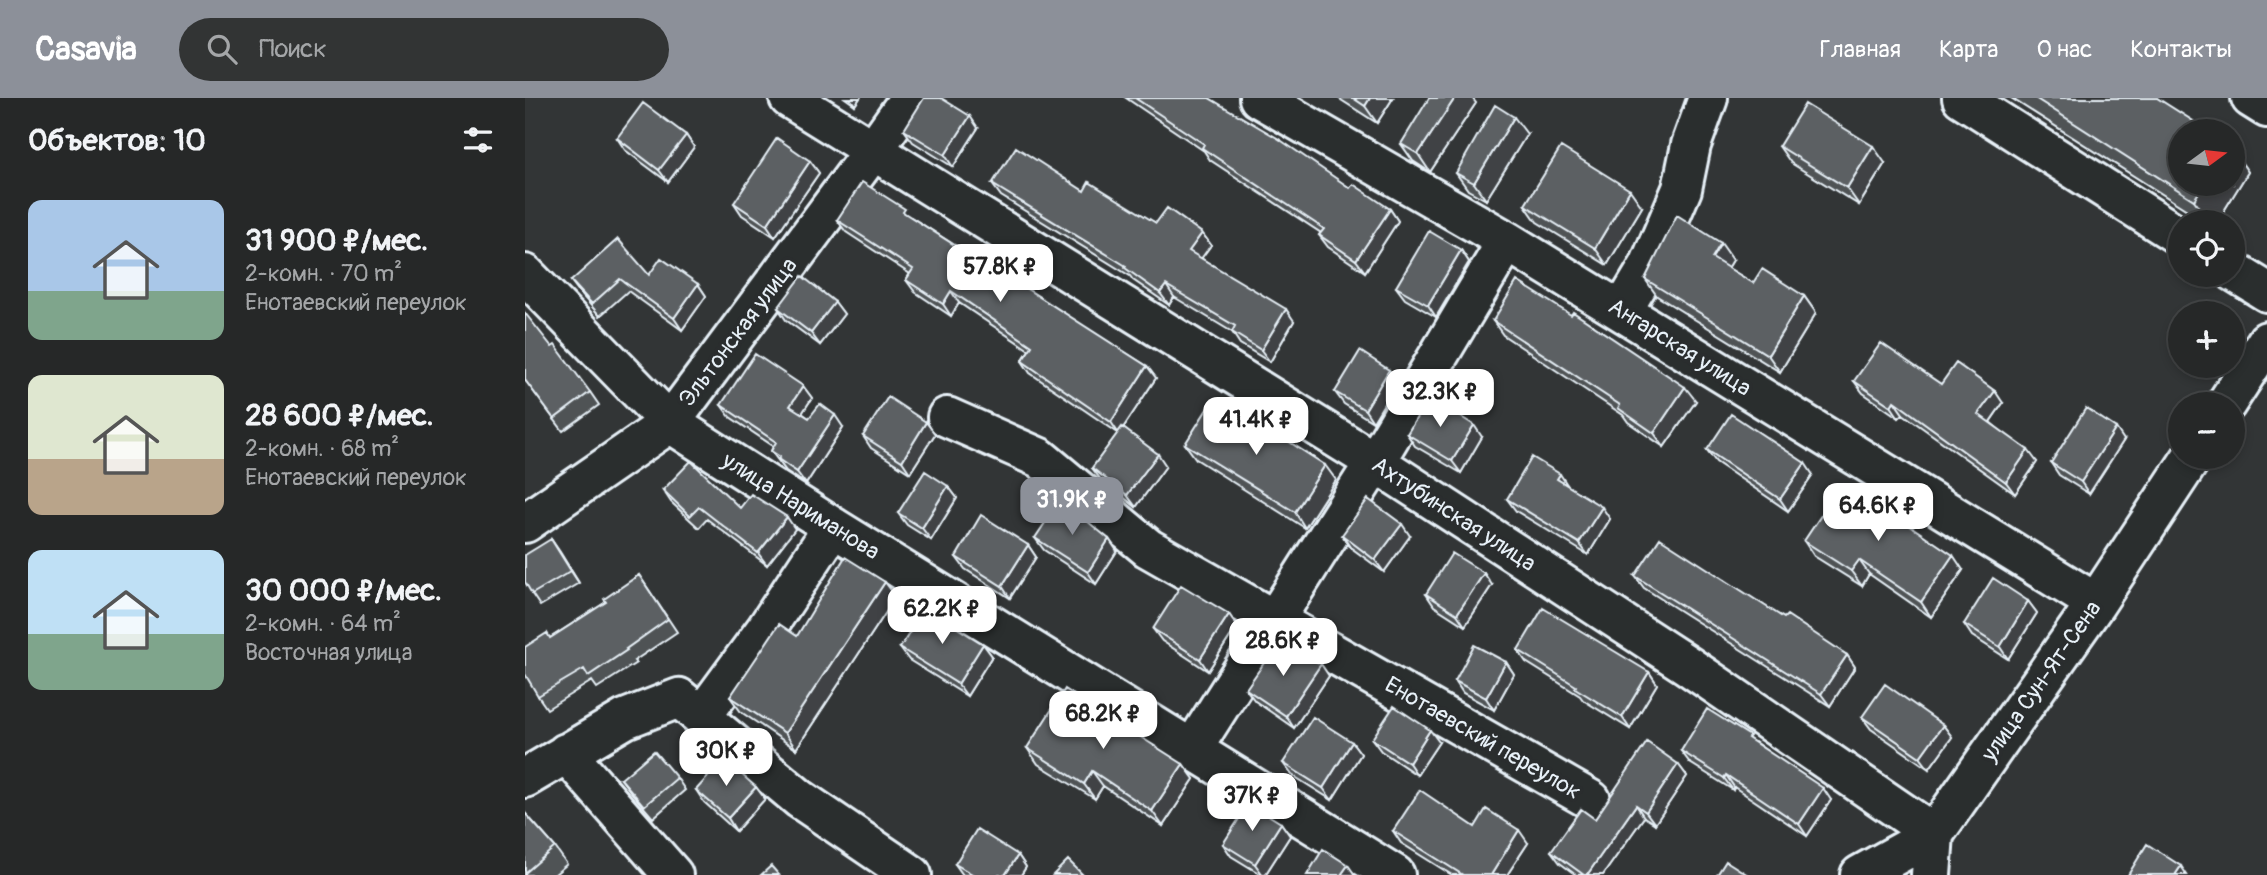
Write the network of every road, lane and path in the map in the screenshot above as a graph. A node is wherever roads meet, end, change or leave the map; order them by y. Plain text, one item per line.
1 (789, 98) edge
2 (910, 98) edge
3 (1259, 98) edge
4 (1708, 98) edge
5 (1962, 98) edge
6 (2251, 98) edge
7 (2267, 108) edge
8 (874, 149) junction
9 (2168, 229) edge
10 (1507, 241) junction
11 (525, 274) edge
12 (2245, 278) edge
13 (2267, 292) edge
14 (1622, 312) junction
15 (2267, 341) edge
16 (2234, 392) edge
17 (947, 417) dead end
18 (670, 423) junction
19 (1374, 463) junction
20 (2184, 469) edge
21 (525, 523) edge
22 (833, 527) junction
23 (2097, 603) junction
24 (1275, 619) junction
25 (691, 707) junction
26 (1193, 748) junction
27 (566, 753) junction
28 (525, 778) edge
29 (1591, 800) dead end
30 (1934, 834) junction
31 (673, 875) edge
32 (912, 875) edge
33 (1394, 875) edge
34 (1860, 875) edge
35 (1931, 875) edge

1 - 8 street, Ахтубинская улица
2 - 8 street, Эльтонская улица
3 - 10 street, Ангарская улица
4 - 14 street
5 - 9 street
6 - 7 street
8 - 18 street, Эльтонская улица
8 - 19 street, Ахтубинская улица
10 - 14 street, Ангарская улица
10 - 19 street
11 - 18 street, улица Нариманова
12 - 13 street
14 - 23 street, Ангарская улица
15 - 16 street
17 - 24 street, Енотаевский переулок
18 - 21 street, Эльтонская улица
18 - 22 street, улица Нариманова
19 - 24 street
19 - 30 street, Ахтубинская улица
20 - 23 street, улица Сун-Ят-Сена
22 - 25 street
22 - 26 street, улица Нариманова
23 - 30 street, улица Сун-Ят-Сена
24 - 26 street
24 - 29 street, Енотаевский переулок
25 - 27 street
25 - 32 street
26 - 33 street, улица Нариманова
27 - 28 street
27 - 31 street
30 - 34 street, улица Сун-Ят-Сена
30 - 35 street

